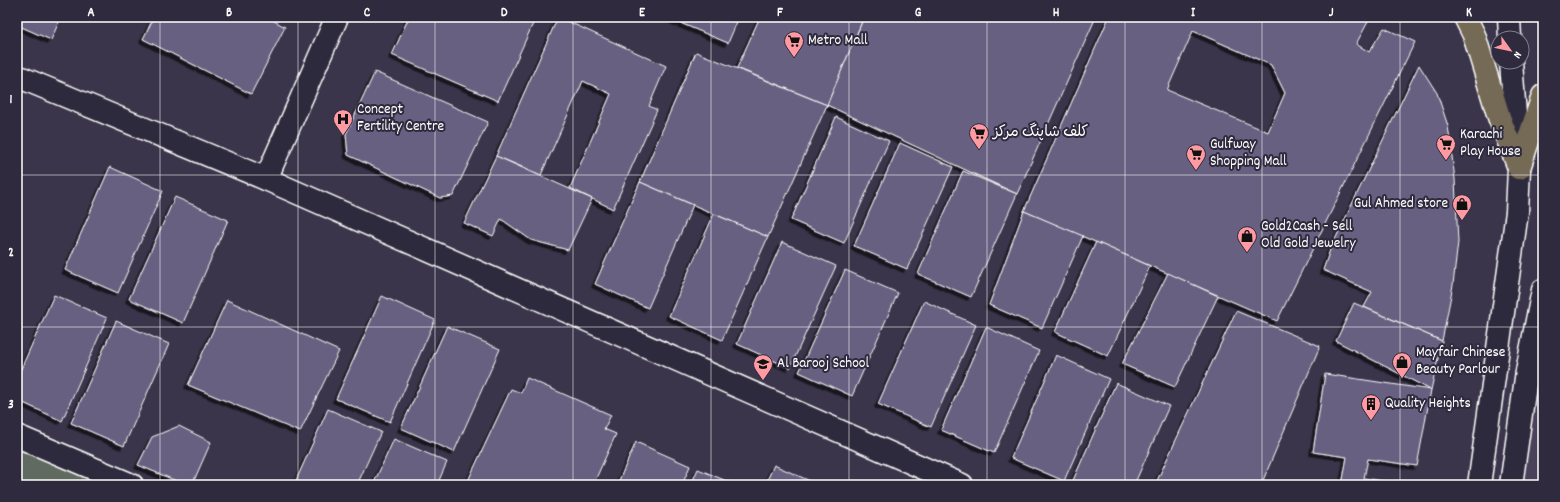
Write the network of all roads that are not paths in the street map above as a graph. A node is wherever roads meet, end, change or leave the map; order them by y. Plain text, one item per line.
1 (337, 17) edge
2 (1465, 17) edge
3 (1509, 17) edge
4 (1510, 30) edge
5 (1512, 70) edge
6 (17, 76) edge
7 (1543, 96) edge
8 (1519, 168) junction
9 (266, 179) junction
10 (1543, 290) edge
11 (1539, 375) edge
12 (17, 436) edge
13 (939, 480) edge
14 (132, 485) edge
15 (962, 485) edge
16 (1479, 485) edge
17 (1511, 485) edge

1 - 9 street
2 - 8 main road
3 - 4 street
5 - 8 street
6 - 9 street
7 - 8 main road
8 - 16 street
9 - 13 street
10 - 11 street
11 - 17 street
12 - 14 street
13 - 15 street

